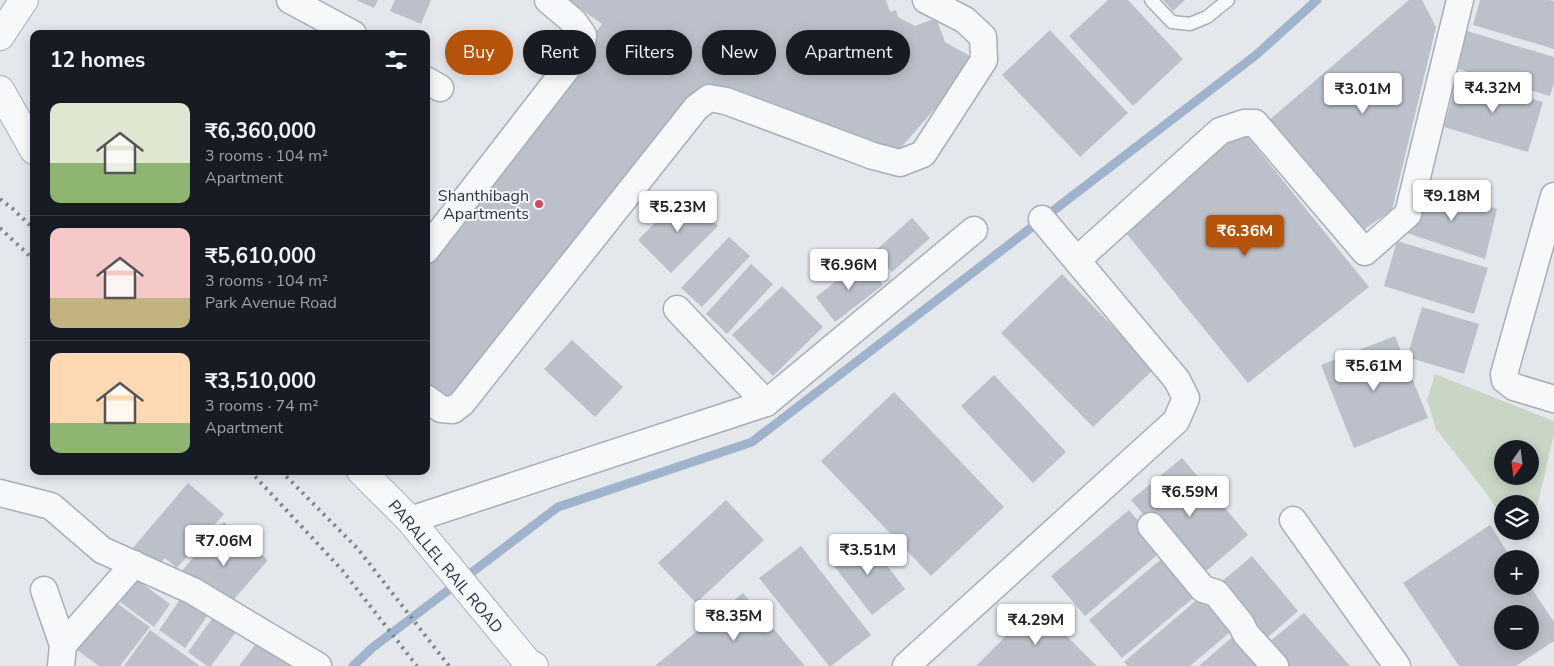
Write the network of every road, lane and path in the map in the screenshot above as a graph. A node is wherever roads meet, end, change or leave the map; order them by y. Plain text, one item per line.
1 (24, 0) edge
2 (290, 0) edge
3 (548, 0) edge
4 (926, 0) edge
5 (1151, 0) edge
6 (1228, 0) edge
7 (1460, 0) edge
8 (345, 30) edge
9 (0, 36) edge
10 (0, 90) edge
11 (30, 146) edge
12 (1554, 196) edge
13 (1042, 219) dead end
14 (974, 230) dead end
15 (430, 245) edge
16 (1077, 260) junction
17 (677, 309) dead end
18 (1554, 399) edge
19 (430, 401) edge
20 (766, 403) junction
21 (365, 475) edge
22 (0, 493) edge
23 (410, 520) junction
24 (1293, 520) dead end
25 (1151, 526) dead end
26 (134, 564) junction
27 (44, 590) dead end
28 (62, 656) edge
29 (318, 665) edge
30 (530, 665) edge
31 (906, 666) edge
32 (1275, 666) edge
33 (1397, 666) edge

1 - 9 street
2 - 8 street
3 - 15 street
4 - 19 street
5 - 6 lane
7 - 16 street
10 - 11 street
12 - 18 street
13 - 16 street
14 - 20 street
16 - 31 street
17 - 20 street
20 - 23 street
21 - 23 street, PARALLEL RAIL ROAD
22 - 26 street
23 - 30 street, PARALLEL RAIL ROAD
24 - 33 street
25 - 32 street
26 - 28 street
26 - 29 street
27 - 28 street

